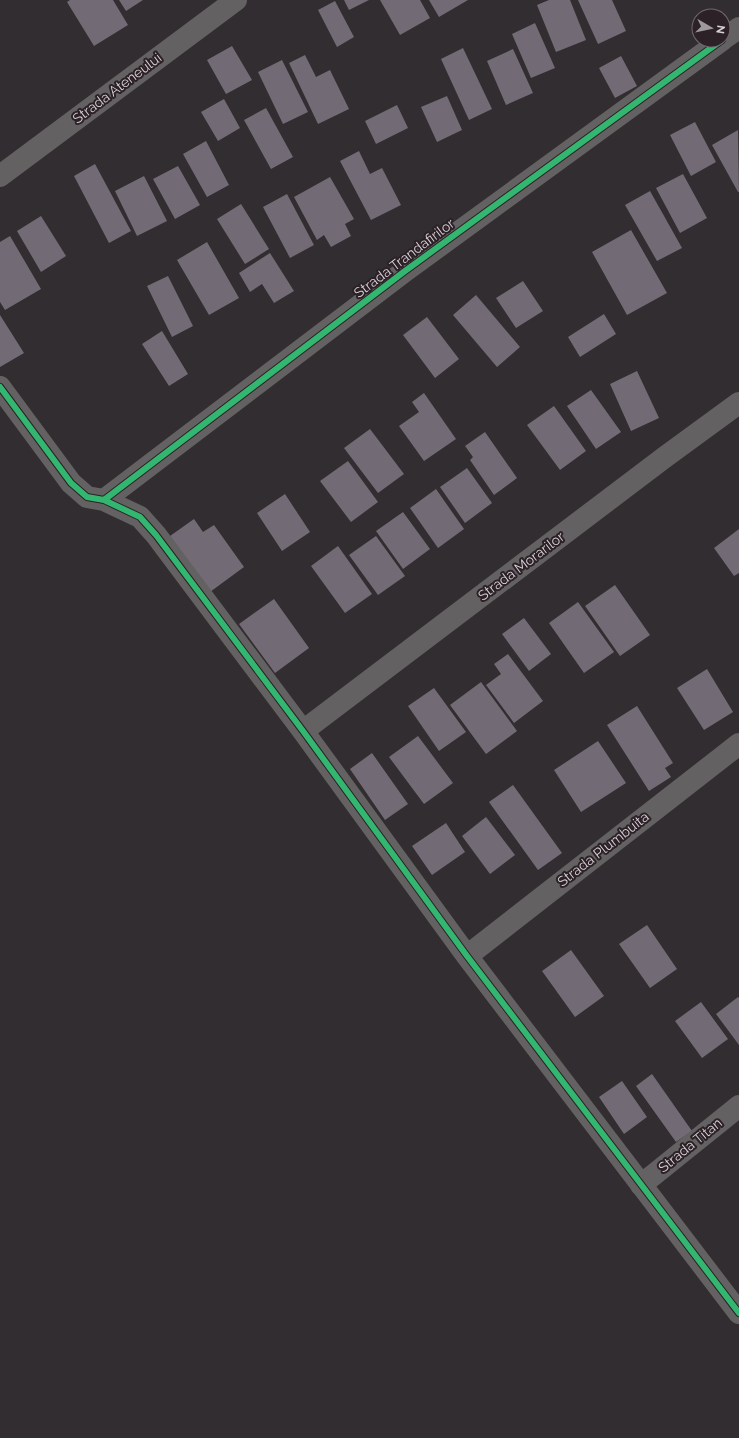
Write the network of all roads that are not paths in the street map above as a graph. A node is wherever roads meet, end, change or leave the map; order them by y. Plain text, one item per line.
1 (236, 0) edge
2 (711, 48) edge
3 (0, 176) edge
4 (0, 387) edge
5 (739, 403) edge
6 (104, 500) junction
7 (303, 731) junction
8 (739, 744) edge
9 (467, 956) junction
10 (739, 1106) edge
11 (641, 1185) junction
12 (739, 1313) edge

1 - 3 street, Strada Ateneului
2 - 6 street, Strada Trandafirilor
4 - 6 street
5 - 7 street, Strada Morarilor
6 - 7 street
7 - 9 street
8 - 9 street, Strada Plumbuita
9 - 11 street
10 - 11 street, Strada Titan
11 - 12 street

